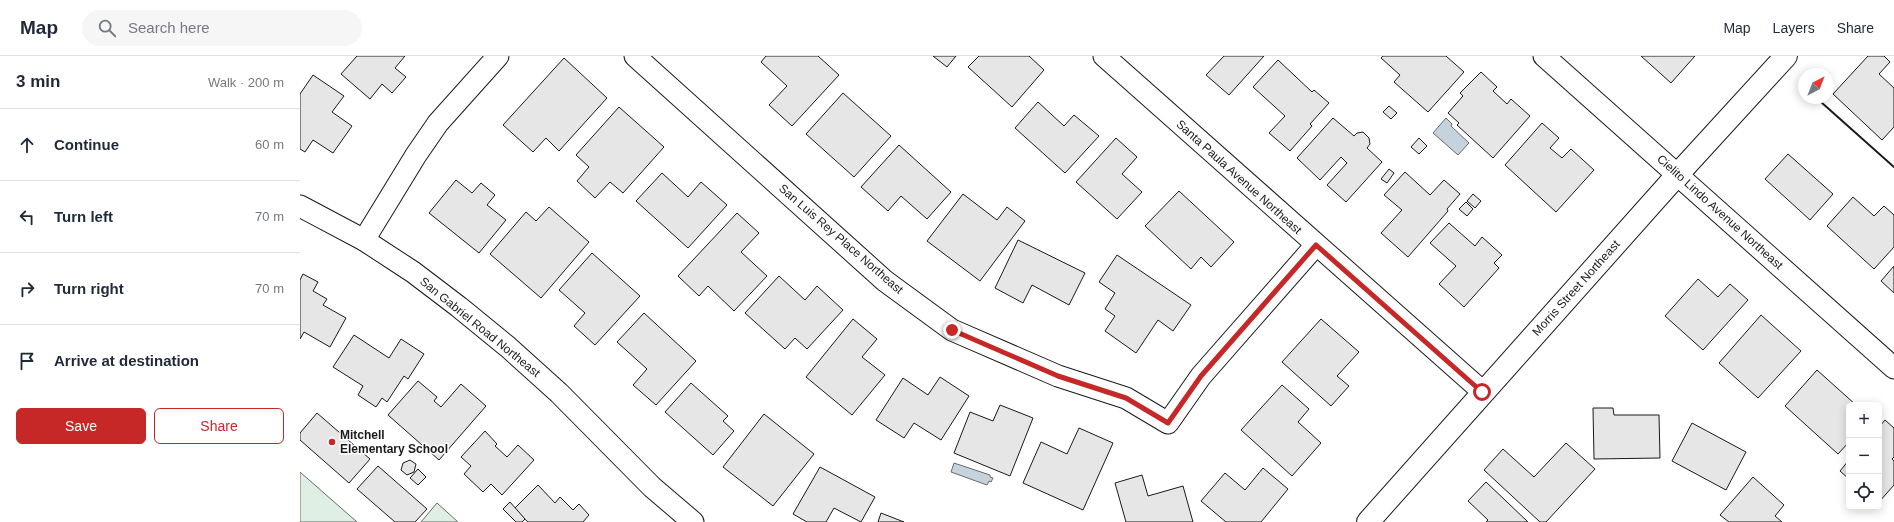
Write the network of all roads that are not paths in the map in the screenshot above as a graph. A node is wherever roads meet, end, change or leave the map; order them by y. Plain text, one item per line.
1 (498, 56) edge
2 (635, 56) edge
3 (1104, 56) edge
4 (1544, 56) edge
5 (1786, 56) edge
6 (1678, 174) junction
7 (300, 206) edge
8 (364, 240) junction
9 (1316, 245) junction
10 (1894, 368) edge
11 (1482, 392) junction
12 (693, 522) edge
13 (1368, 522) edge

1 - 8 street
2 - 9 street, San Luis Rey Place Northeast
3 - 9 street, Santa Paula Avenue Northeast
4 - 6 street, Cielito Lindo Avenue Northeast
5 - 6 street, Morris Street Northeast
6 - 10 street, Cielito Lindo Avenue Northeast
6 - 11 street, Morris Street Northeast
7 - 8 street, San Gabriel Road Northeast
8 - 12 street, San Gabriel Road Northeast
9 - 11 street, Santa Paula Avenue Northeast
11 - 13 street, Morris Street Northeast

